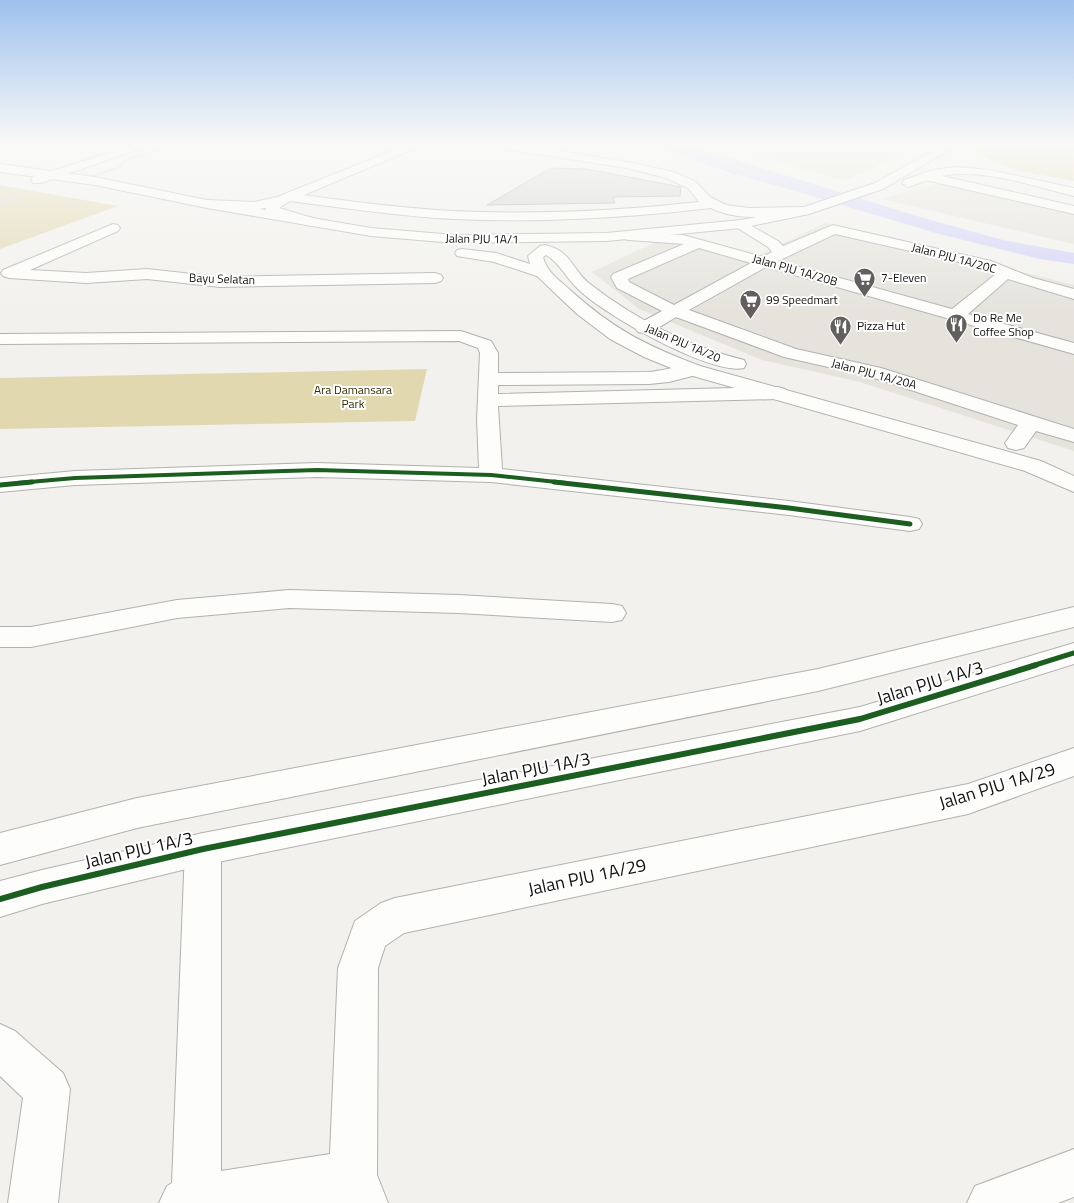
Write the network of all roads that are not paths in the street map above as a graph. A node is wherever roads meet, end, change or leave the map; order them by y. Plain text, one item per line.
1 (148, 200) edge
2 (188, 200) edge
3 (274, 200) edge
4 (281, 200) edge
5 (304, 200) edge
6 (708, 200) edge
7 (834, 200) edge
8 (1031, 200) edge
9 (207, 204) junction
10 (718, 206) junction
11 (804, 210) junction
12 (1074, 210) edge
13 (311, 222) junction
14 (740, 224) junction
15 (113, 228) dead end
16 (371, 232) junction
17 (629, 236) junction
18 (606, 238) junction
19 (698, 243) junction
20 (545, 249) junction
21 (781, 253) junction
22 (766, 262) junction
23 (543, 273) junction
24 (1006, 273) junction
25 (4, 275) edge
26 (435, 278) dead end
27 (1074, 294) edge
28 (674, 311) junction
29 (954, 316) junction
30 (644, 328) junction
31 (0, 339) edge
32 (1074, 349) edge
33 (693, 370) junction
34 (487, 379) junction
35 (781, 385) junction
36 (487, 400) junction
37 (1031, 422) junction
38 (1074, 436) edge
39 (1066, 461) dead end
40 (491, 475) junction
41 (0, 485) edge
42 (1074, 485) edge
43 (910, 524) dead end
44 (612, 613) dead end
45 (1074, 618) edge
46 (0, 637) edge
47 (1074, 653) edge
48 (1074, 762) edge
49 (0, 849) edge
50 (203, 849) junction
51 (0, 899) edge
52 (0, 1046) edge
53 (1074, 1173) edge
54 (358, 1189) edge
55 (190, 1201) edge
56 (32, 1203) edge
57 (992, 1203) edge

1 - 23 street, Jalan PJU 1A/1
2 - 9 street, Jalan PJU 1A/1
3 - 9 street
4 - 13 street
5 - 10 street
6 - 10 street
7 - 11 street, Jalan PJU 1A/1
8 - 12 street
9 - 13 street, Jalan PJU 1A/1
10 - 11 street
10 - 18 street
11 - 14 street, Jalan PJU 1A/1
13 - 16 street, Jalan PJU 1A/1
14 - 17 street, Jalan PJU 1A/1
14 - 21 street
15 - 25 street
16 - 18 street, Jalan PJU 1A/1
16 - 20 street
17 - 18 street, Jalan PJU 1A/1
17 - 19 street, Jalan PJU 1A/20B
18 - 20 street
19 - 22 street, Jalan PJU 1A/20B
19 - 28 street, Jalan PJU 1A/20A
20 - 23 street
20 - 30 street, Jalan PJU 1A/20
21 - 22 street
21 - 24 street, Jalan PJU 1A/20C
22 - 28 street
22 - 29 street, Jalan PJU 1A/20B
23 - 33 street, Jalan PJU 1A/20
24 - 27 street, Jalan PJU 1A/20C
24 - 29 street
25 - 26 street, Bayu Selatan
28 - 30 street
28 - 37 street, Jalan PJU 1A/20A
29 - 32 street, Jalan PJU 1A/20B
30 - 35 street, Jalan PJU 1A/20
31 - 34 street
33 - 34 street
33 - 35 street, Jalan PJU 1A/20
34 - 36 street
35 - 36 street, Jalan PJU 1A/20
35 - 42 street, Jalan PJU 1A/20
36 - 40 street
37 - 38 street, Jalan PJU 1A/20A
37 - 39 street
40 - 41 street
40 - 43 street
44 - 46 street
45 - 49 street, Jalan PJU 1A/3
47 - 50 street, Jalan PJU 1A/3
48 - 54 street, Jalan PJU 1A/29
50 - 51 street, Jalan PJU 1A/3
50 - 55 street
52 - 56 street
53 - 57 street
54 - 55 street

